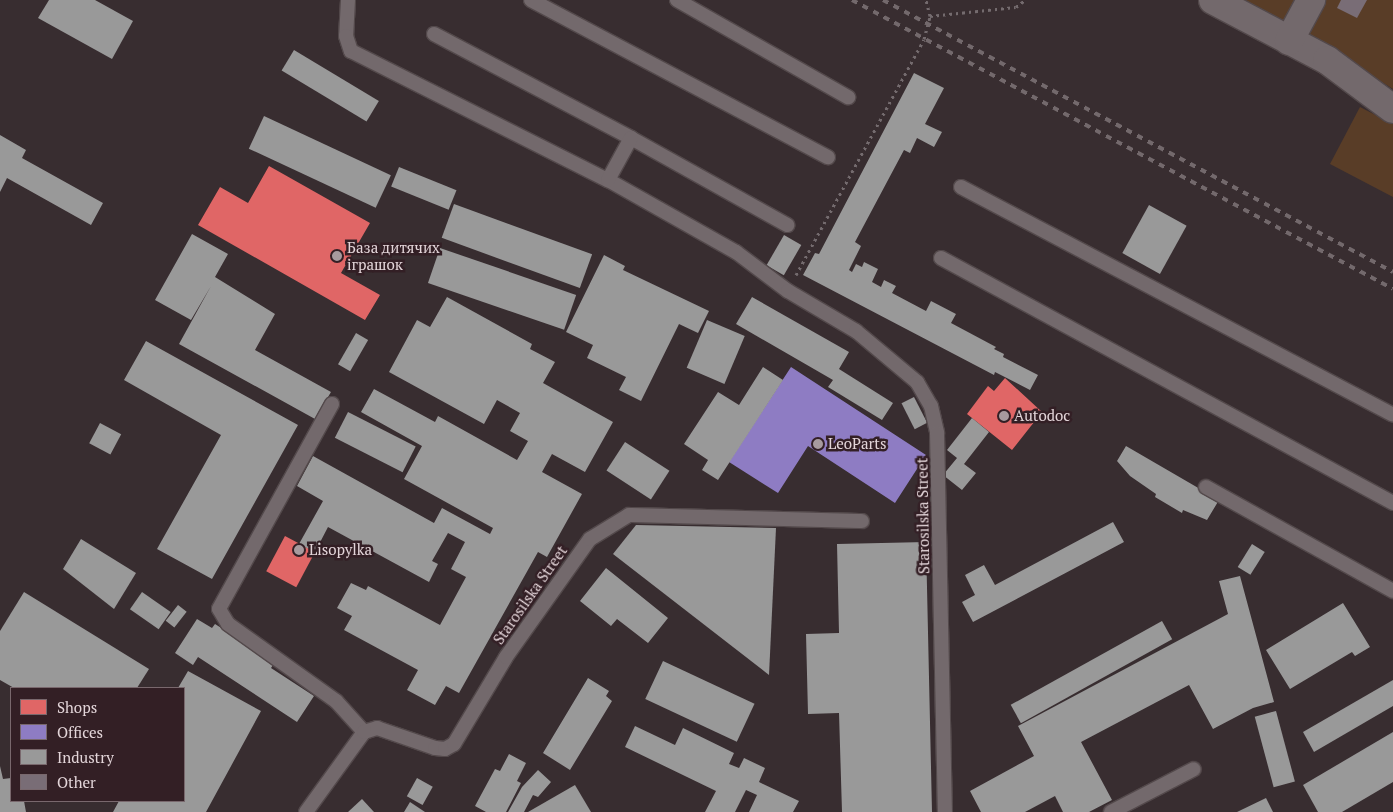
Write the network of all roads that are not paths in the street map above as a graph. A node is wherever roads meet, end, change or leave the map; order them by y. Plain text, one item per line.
1 (348, 0) edge
2 (532, 0) edge
3 (678, 0) edge
4 (1213, 0) edge
5 (1310, 0) edge
6 (434, 34) dead end
7 (1289, 41) junction
8 (848, 97) dead end
9 (1393, 109) edge
10 (631, 138) junction
11 (828, 157) dead end
12 (608, 180) junction
13 (961, 187) dead end
14 (787, 225) dead end
15 (941, 258) dead end
16 (332, 404) dead end
17 (1393, 414) edge
18 (1206, 487) dead end
19 (1393, 503) edge
20 (862, 521) dead end
21 (1393, 591) edge
22 (364, 732) junction
23 (1194, 769) dead end
24 (306, 812) edge
25 (945, 812) edge
26 (1111, 812) edge

1 - 12 lane, Starosilska Street
2 - 11 lane
3 - 8 lane
4 - 7 street
5 - 7 street
6 - 10 lane
7 - 9 street
10 - 12 lane
10 - 14 lane
12 - 25 lane, Starosilska Street
13 - 17 lane
15 - 19 lane
16 - 22 lane
18 - 21 lane
20 - 22 lane, Starosilska Street
22 - 24 lane
23 - 26 lane

